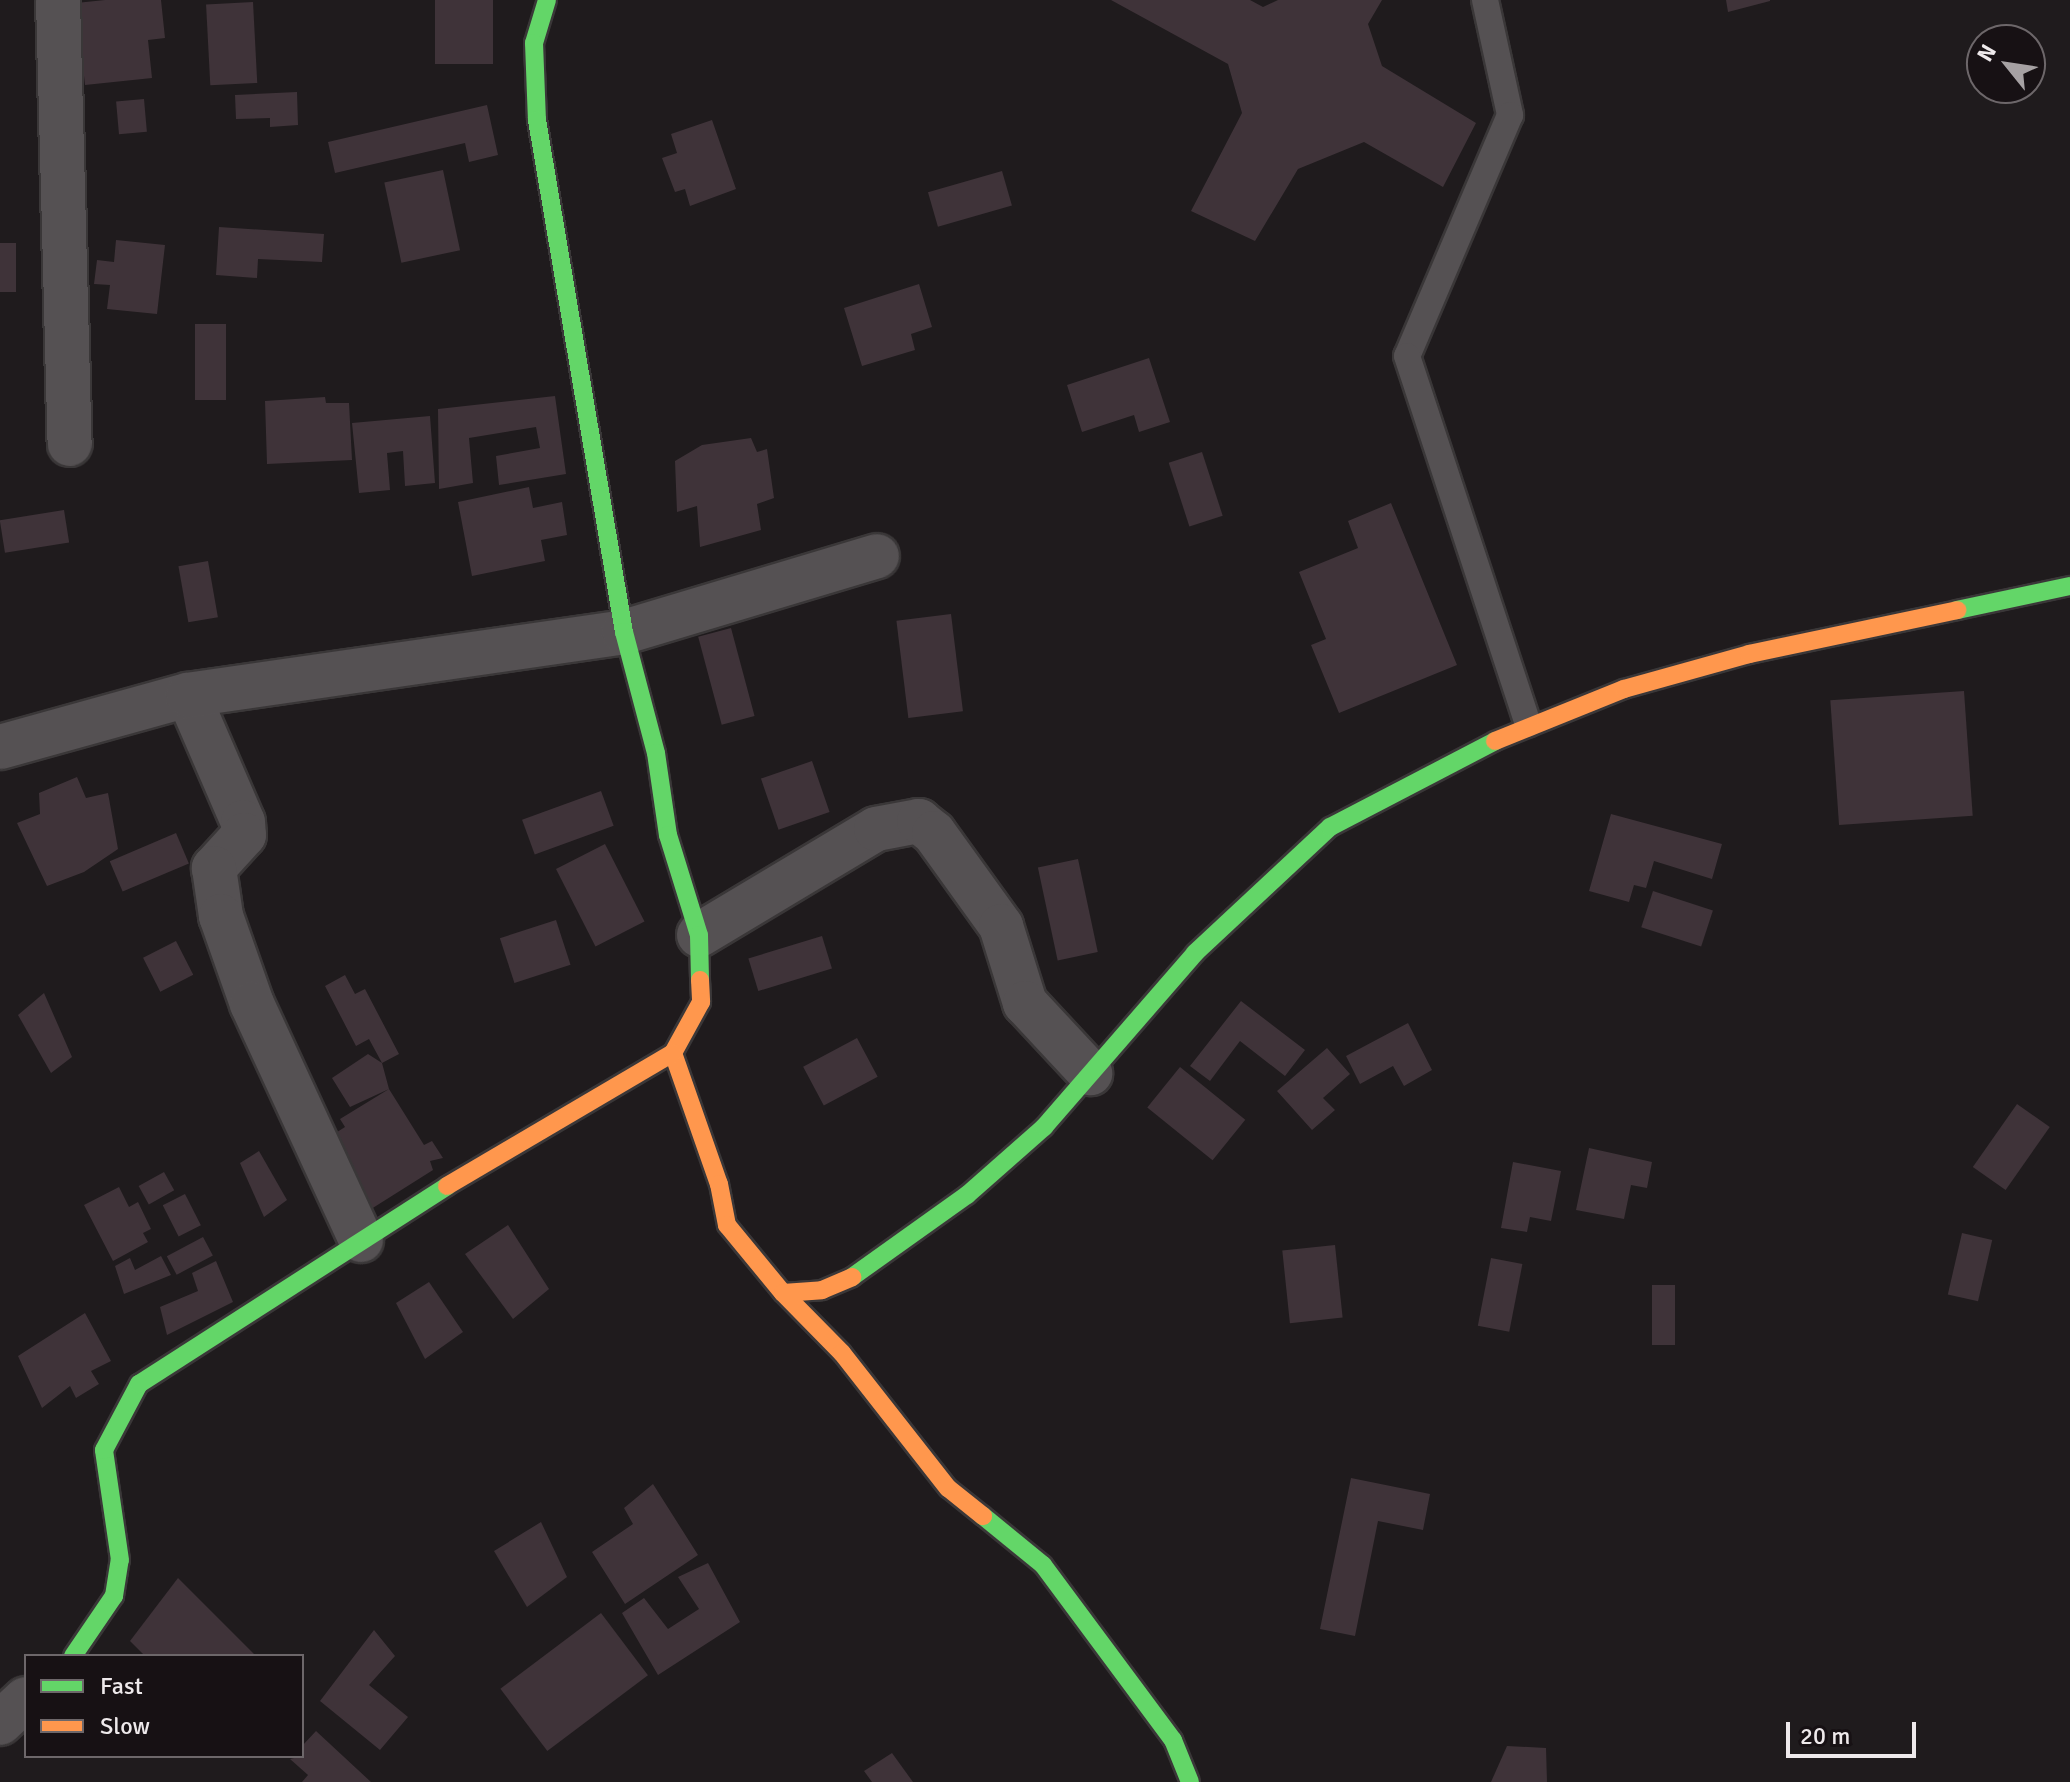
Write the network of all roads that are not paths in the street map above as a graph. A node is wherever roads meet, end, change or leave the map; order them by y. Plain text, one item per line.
1 (58, 0) edge
2 (547, 0) edge
3 (1485, 0) edge
4 (70, 444) dead end
5 (877, 556) dead end
6 (2070, 586) edge
7 (624, 632) junction
8 (188, 695) junction
9 (1528, 724) junction
10 (0, 747) edge
11 (699, 935) junction
12 (673, 1053) junction
13 (1090, 1073) junction
14 (361, 1240) junction
15 (783, 1293) junction
16 (74, 1654) edge
17 (24, 1701) edge
18 (0, 1723) edge
19 (1190, 1782) edge

1 - 4 street
2 - 7 street
3 - 9 lane
5 - 7 street
6 - 9 street
7 - 8 street
7 - 11 street
8 - 10 street
8 - 14 street
9 - 13 street
11 - 12 street
11 - 13 street
12 - 14 street
12 - 15 street
13 - 15 street
14 - 16 street
15 - 19 street
17 - 18 street

